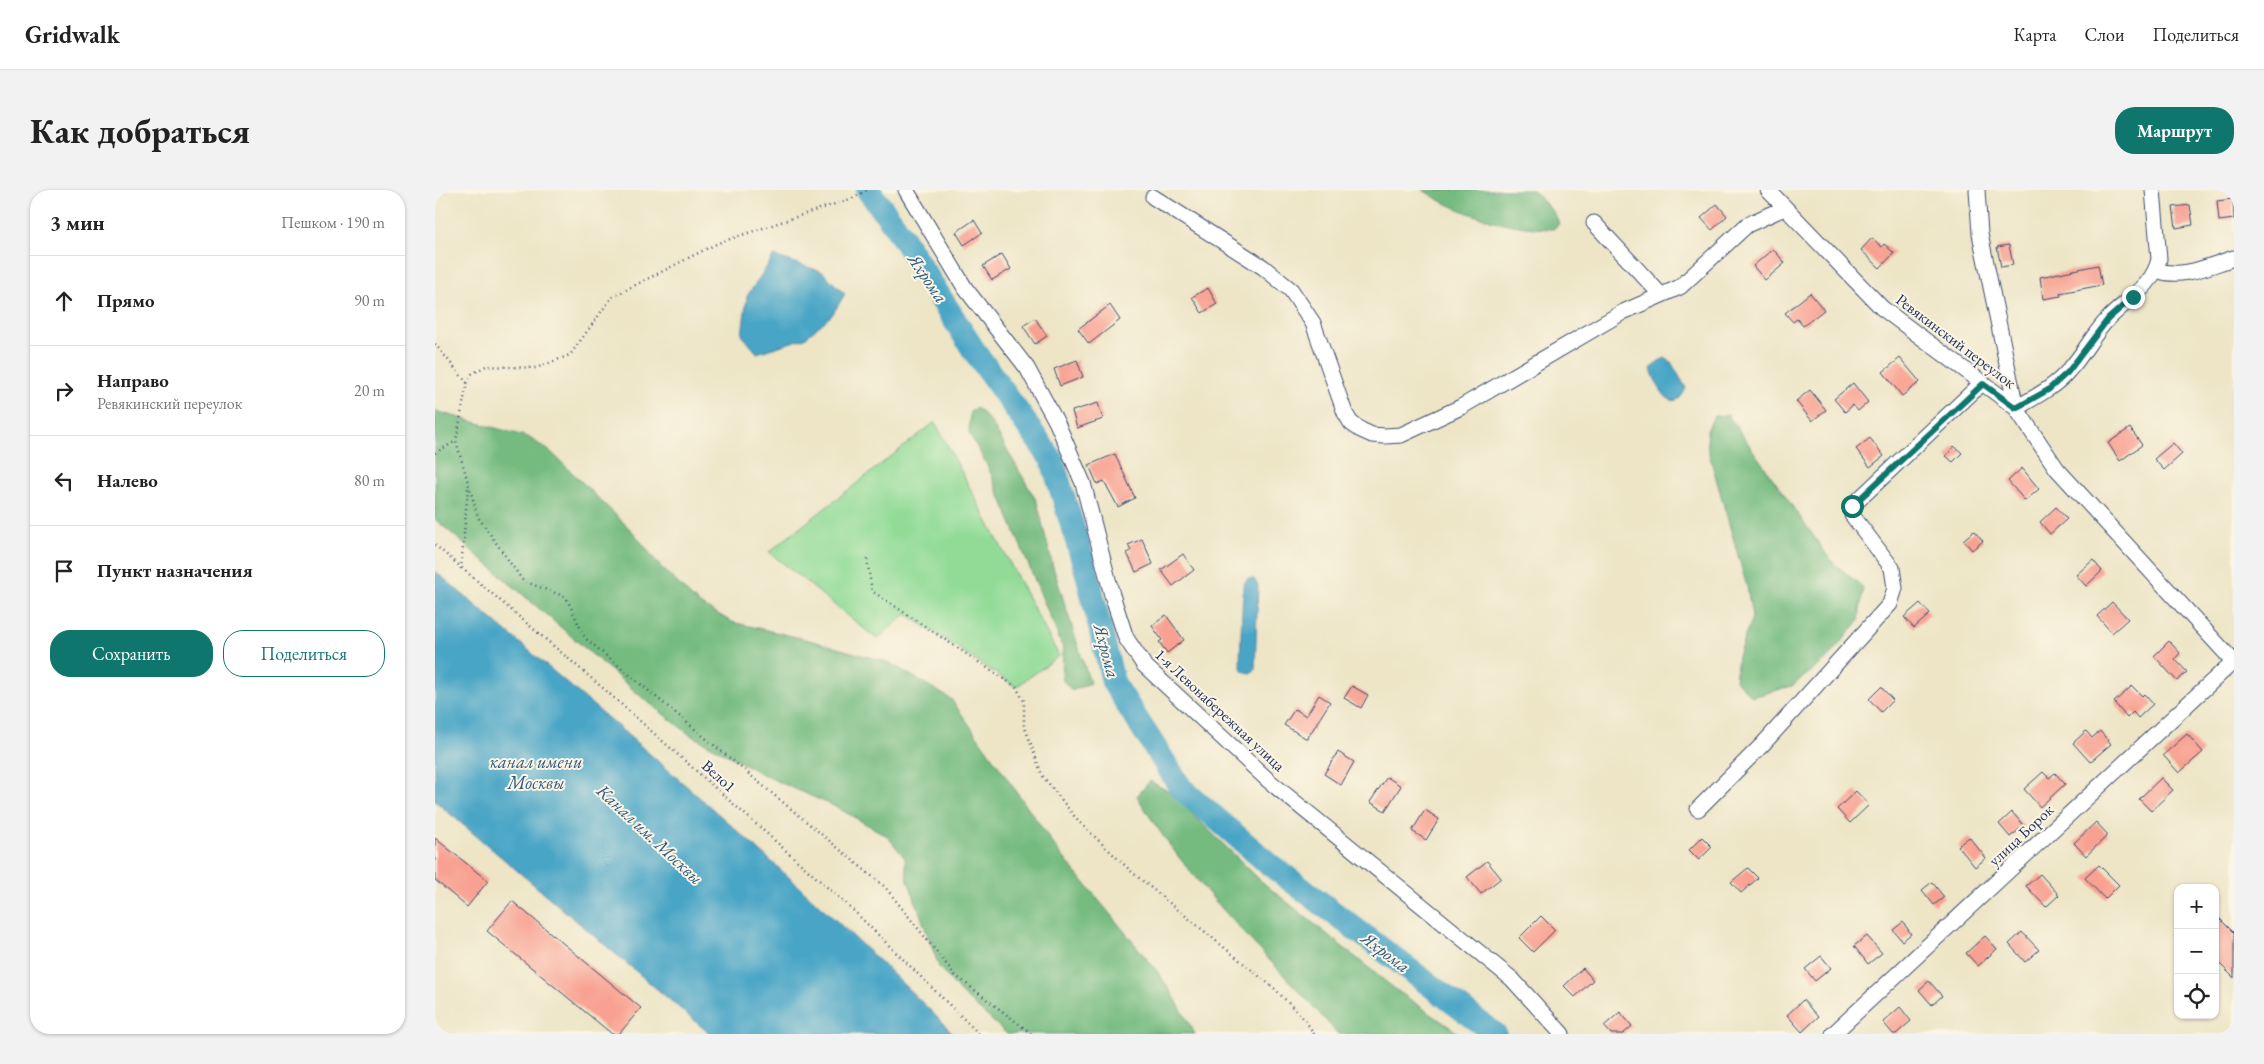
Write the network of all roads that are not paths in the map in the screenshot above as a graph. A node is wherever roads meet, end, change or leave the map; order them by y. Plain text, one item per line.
1 (906, 190) edge
2 (1768, 190) edge
3 (1977, 190) edge
4 (2153, 190) edge
5 (1153, 197) dead end
6 (1784, 208) junction
7 (1594, 223) dead end
8 (2234, 258) edge
9 (2157, 270) junction
10 (1661, 295) junction
11 (1983, 384) junction
12 (2016, 408) junction
13 (2234, 661) edge
14 (1698, 809) dead end
15 (1563, 1034) edge
16 (1833, 1034) edge

1 - 15 street, 1-я Левонабережная улица
2 - 6 street, Ревякинский переулок
3 - 12 street
4 - 9 street
5 - 10 street
6 - 10 street
6 - 11 street, Ревякинский переулок
7 - 10 street
8 - 9 street
9 - 12 street
11 - 12 street, Ревякинский переулок
11 - 14 street
12 - 13 street, Ревякинский переулок
13 - 16 street, улица Борок

